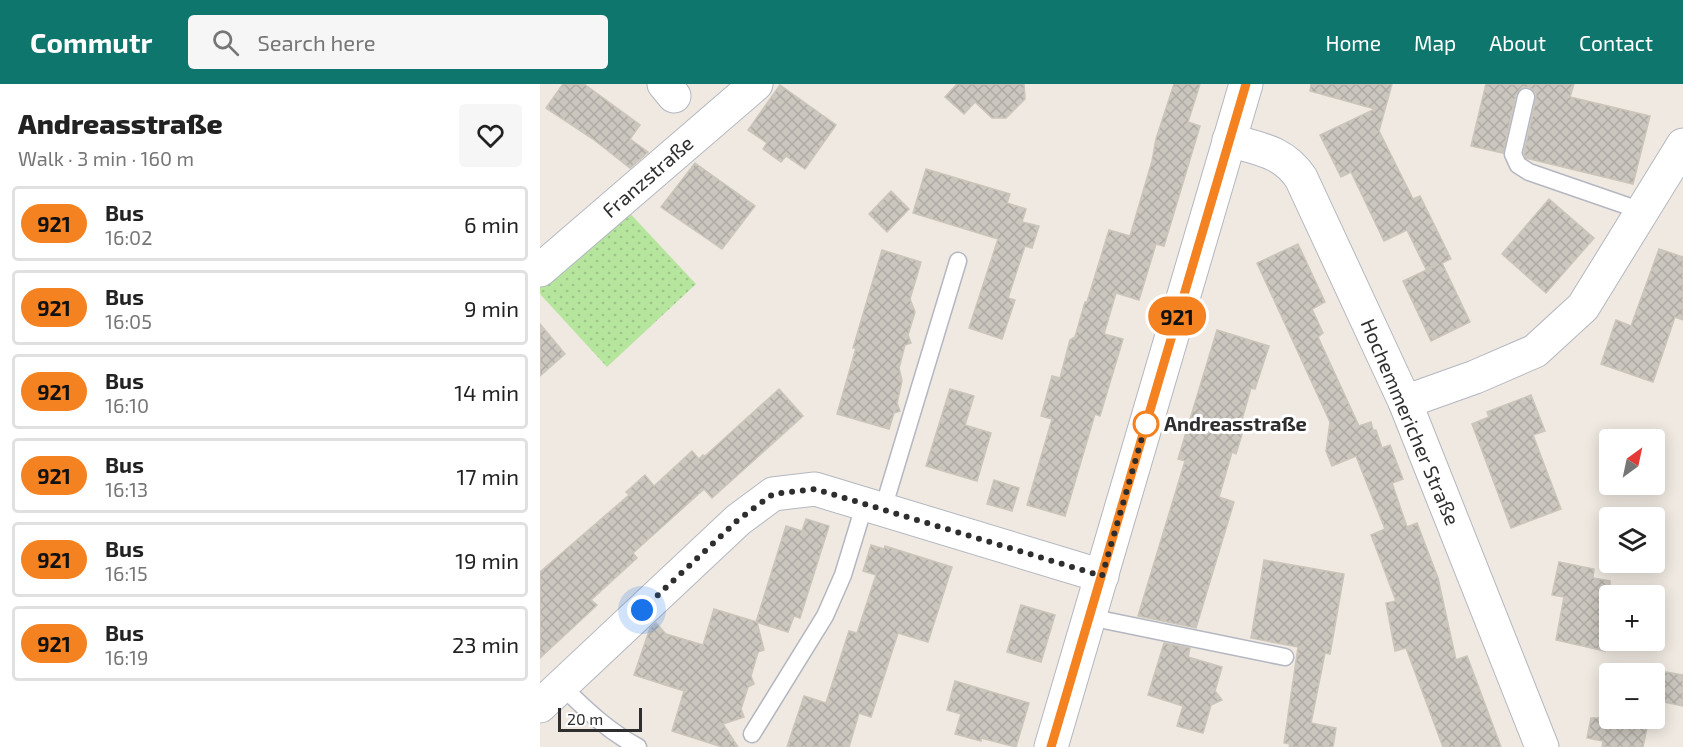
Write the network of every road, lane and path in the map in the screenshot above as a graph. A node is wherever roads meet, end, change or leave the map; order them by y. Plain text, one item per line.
1 (756, 84) edge
2 (1246, 84) edge
3 (1526, 97) dead end
4 (1229, 140) junction
5 (1683, 146) edge
6 (1642, 212) junction
7 (958, 261) dead end
8 (540, 270) edge
9 (1405, 402) junction
10 (874, 506) junction
11 (1102, 576) junction
12 (1089, 618) junction
13 (1285, 657) dead end
14 (551, 695) edge
15 (752, 734) dead end
16 (638, 747) edge
17 (1051, 747) edge
18 (1542, 747) edge

1 - 8 street, Franzstraße
2 - 4 street
3 - 6 lane
4 - 9 street, Hochemmericher Straße
4 - 11 street
5 - 6 street
6 - 9 street
7 - 10 lane
9 - 18 street, Hochemmericher Straße
10 - 11 street
10 - 14 street
10 - 15 lane
11 - 12 street
12 - 13 lane
12 - 17 street
14 - 16 lane

